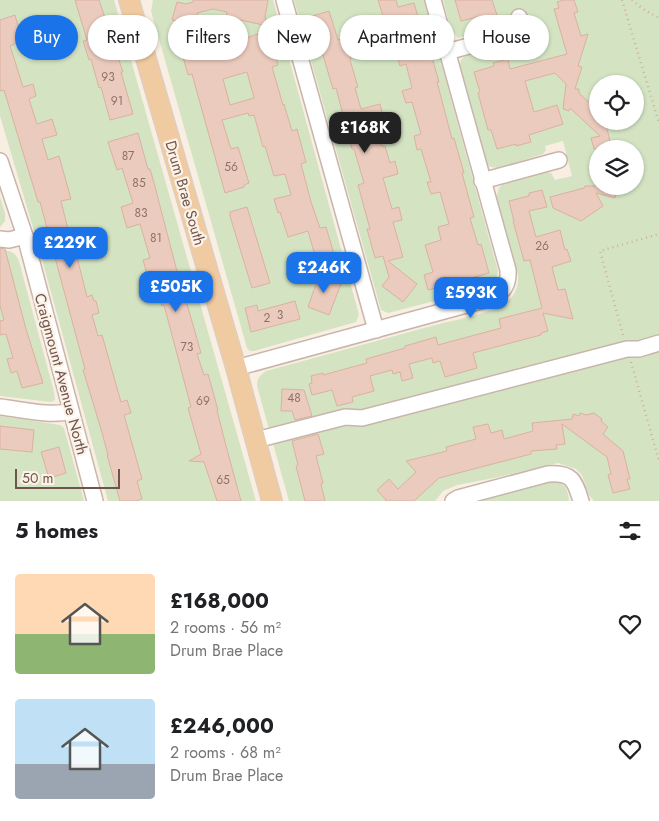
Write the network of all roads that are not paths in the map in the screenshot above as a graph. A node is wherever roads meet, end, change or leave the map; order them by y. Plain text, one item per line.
1 (129, 0) edge
2 (284, 0) edge
3 (433, 0) edge
4 (437, 15) edge
5 (449, 60) edge
6 (0, 161) edge
7 (559, 161) dead end
8 (482, 181) junction
9 (25, 236) junction
10 (0, 239) edge
11 (376, 330) junction
12 (659, 343) edge
13 (236, 368) junction
14 (0, 407) edge
15 (71, 411) junction
16 (256, 440) junction
17 (95, 501) edge
18 (272, 501) edge
19 (453, 501) edge
20 (581, 501) edge

1 - 13 main road, Drum Brae South
2 - 11 street
3 - 4 street
5 - 8 street
6 - 9 street, Craigmount Avenue North
7 - 8 street
8 - 11 street
9 - 10 street
9 - 15 street, Craigmount Avenue North
11 - 13 street
12 - 16 street
13 - 16 main road, Drum Brae South
14 - 15 street
15 - 17 street, Craigmount Avenue North
16 - 18 main road, Drum Brae South
19 - 20 street

